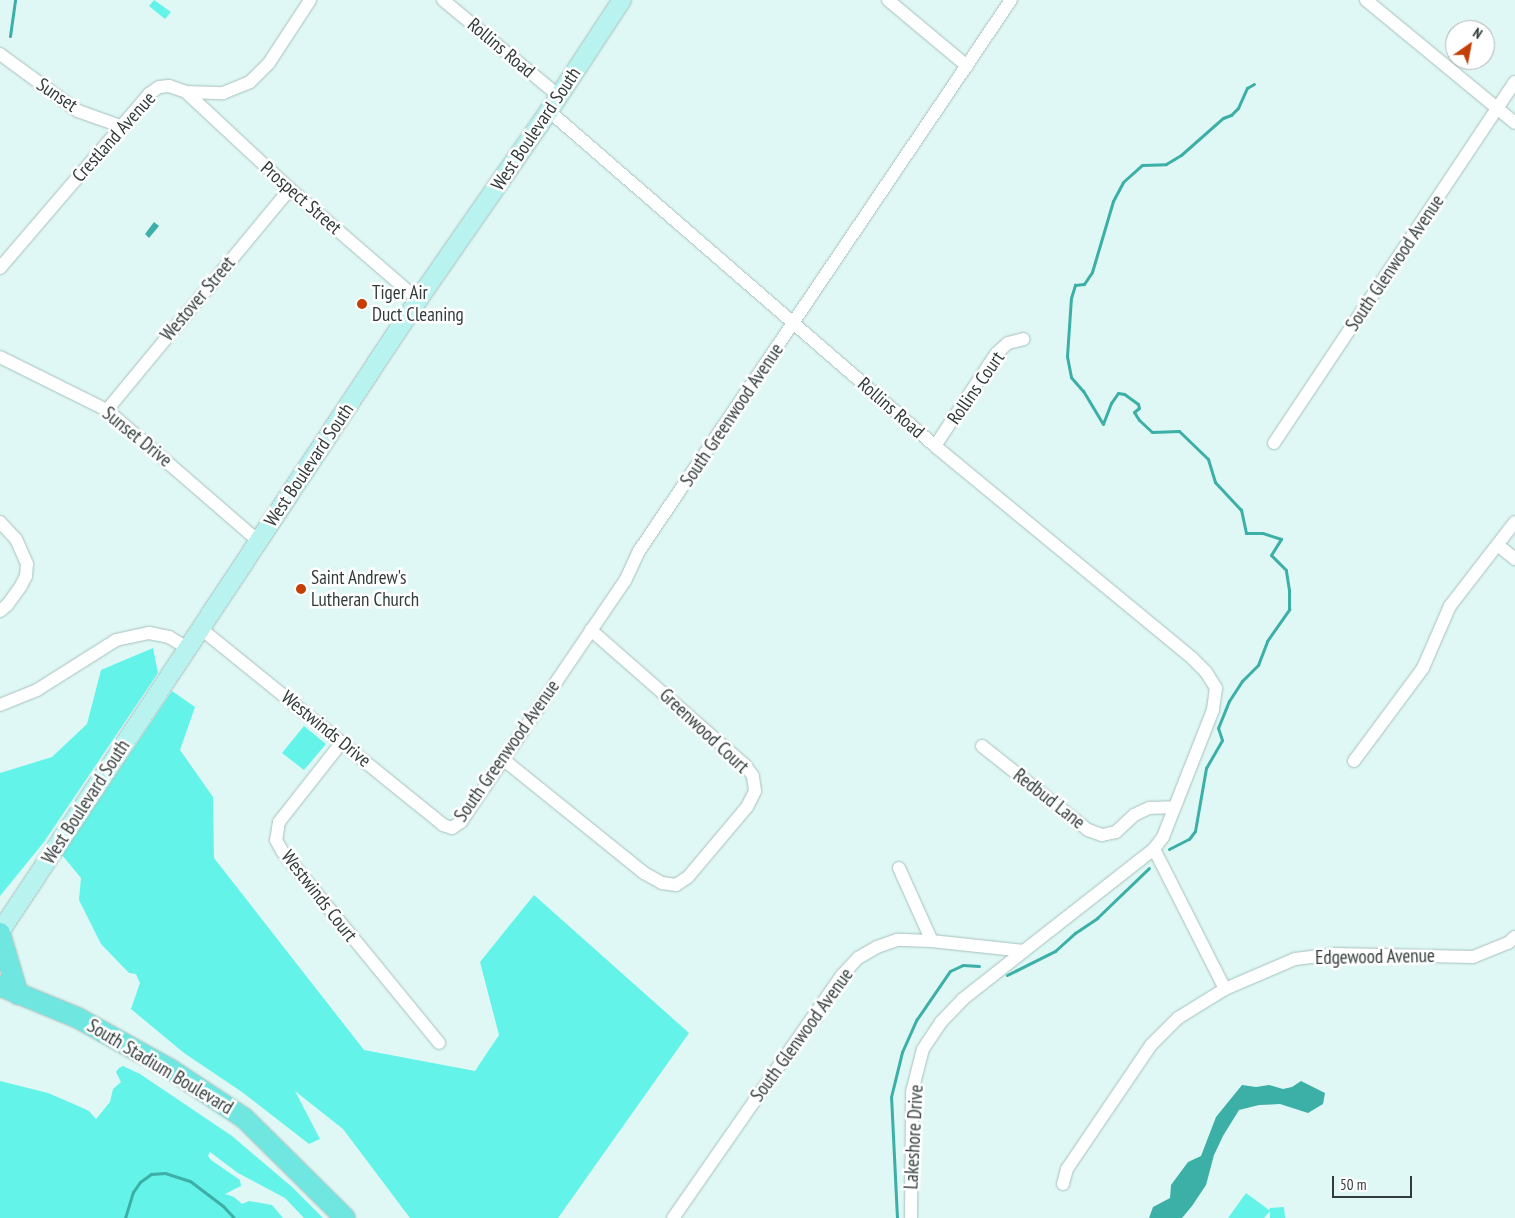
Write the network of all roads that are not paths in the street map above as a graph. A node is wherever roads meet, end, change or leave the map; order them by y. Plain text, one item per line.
1 (310, 0) edge
2 (443, 0) edge
3 (622, 0) edge
4 (888, 0) edge
5 (1011, 0) edge
6 (1366, 0) edge
7 (0, 54) edge
8 (967, 66) junction
9 (1515, 82) edge
10 (186, 92) junction
11 (559, 96) junction
12 (1497, 109) junction
13 (549, 111) junction
14 (1515, 123) edge
15 (120, 126) junction
16 (290, 189) junction
17 (0, 268) edge
18 (418, 300) junction
19 (794, 324) junction
20 (1024, 339) dead end
21 (0, 356) edge
22 (106, 410) junction
23 (1274, 443) dead end
24 (935, 446) junction
25 (0, 522) edge
26 (1515, 522) edge
27 (258, 541) junction
28 (1499, 546) junction
29 (1515, 559) edge
30 (0, 610) edge
31 (200, 628) junction
32 (591, 630) junction
33 (187, 648) junction
34 (0, 705) edge
35 (342, 742) junction
36 (982, 746) dead end
37 (504, 760) junction
38 (1354, 762) dead end
39 (1174, 807) junction
40 (452, 828) joint
41 (1154, 849) junction
42 (899, 868) dead end
43 (0, 933) edge
44 (1515, 937) edge
45 (932, 941) junction
46 (1024, 951) junction
47 (0, 986) edge
48 (1225, 988) junction
49 (18, 994) junction
50 (439, 1043) dead end
51 (1063, 1184) dead end
52 (345, 1218) edge
53 (673, 1218) edge
54 (911, 1218) edge

1 - 10 street, Crestland Avenue
2 - 11 street, Rollins Road
3 - 11 main road, West Boulevard South
4 - 8 street
5 - 8 street, South Greenwood Avenue
6 - 12 street
7 - 15 street, Sunset
8 - 19 street, South Greenwood Avenue
9 - 12 street, South Glenwood Avenue
10 - 15 street, Crestland Avenue
10 - 16 street, Prospect Street
11 - 13 main road, West Boulevard South
12 - 14 street
12 - 23 street, South Glenwood Avenue
13 - 18 main road, West Boulevard South
13 - 19 street, Rollins Road
15 - 17 street, Crestland Avenue
16 - 18 street, Prospect Street
16 - 22 street, Westover Street
18 - 27 main road, West Boulevard South
19 - 24 street, Rollins Road
19 - 32 street, South Greenwood Avenue
20 - 24 street, Rollins Court
21 - 22 street, Sunset Drive
22 - 27 street, Sunset Drive
24 - 39 street, Rollins Road
25 - 30 street
26 - 28 street
27 - 31 main road, West Boulevard South
28 - 29 street
28 - 38 street
31 - 33 main road, West Boulevard South
31 - 35 street, Westwinds Drive
32 - 37 street, South Greenwood Avenue
32 - 37 street, Greenwood Court
33 - 34 street
33 - 43 main road, West Boulevard South
35 - 40 street, Westwinds Drive
35 - 50 street, Westwinds Court
36 - 39 street, Redbud Lane
37 - 40 street, South Greenwood Avenue
39 - 41 street
41 - 46 street
41 - 48 street
42 - 45 street
43 - 49 main road
44 - 48 street, Edgewood Avenue
45 - 46 street, South Glenwood Avenue
45 - 53 street, South Glenwood Avenue
46 - 54 street, Lakeshore Drive
47 - 49 main road, South Stadium Boulevard
48 - 51 street, Edgewood Avenue
49 - 52 main road, South Stadium Boulevard

